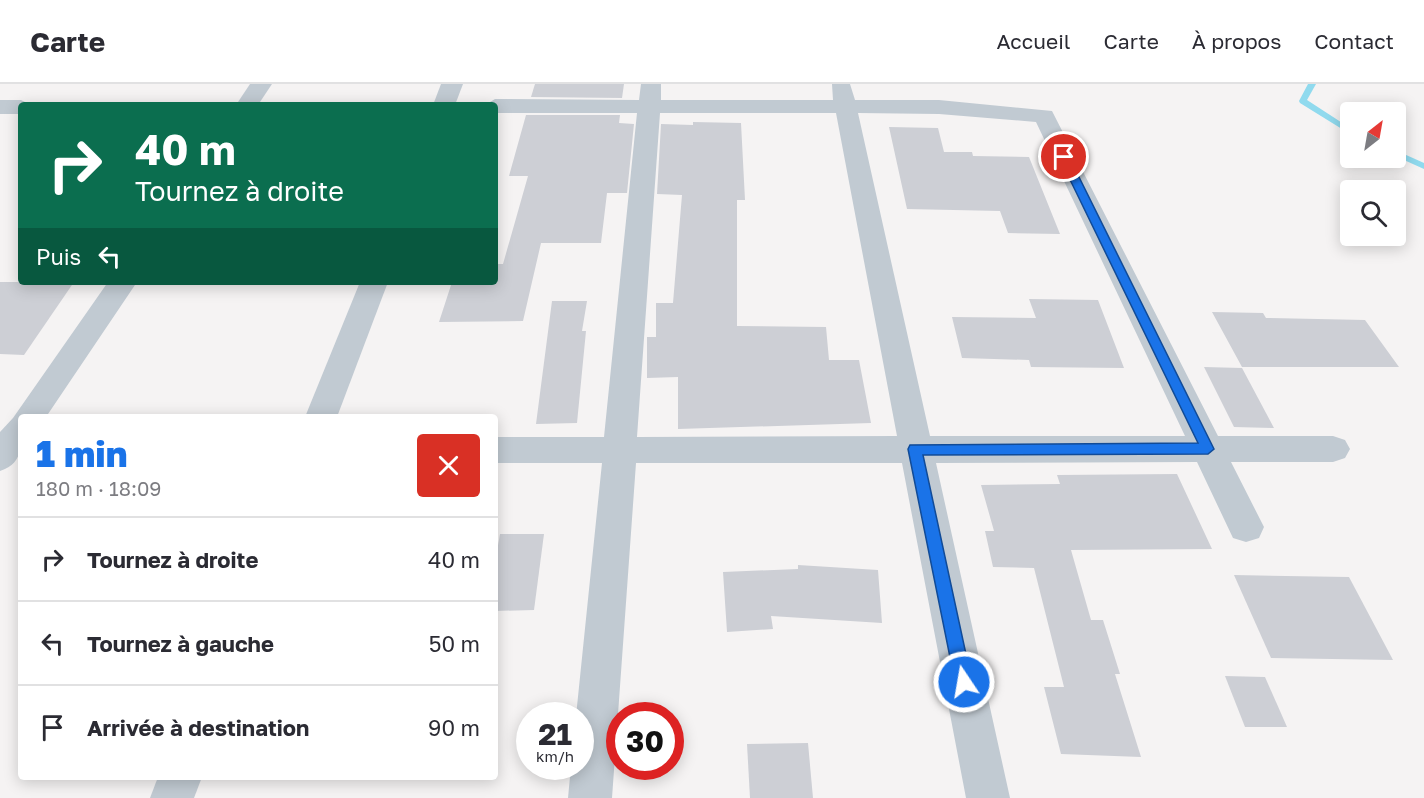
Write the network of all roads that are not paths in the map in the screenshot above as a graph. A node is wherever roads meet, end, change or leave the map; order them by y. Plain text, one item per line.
1 (261, 84) edge
2 (452, 84) edge
3 (650, 95) edge
4 (843, 95) edge
5 (249, 102) edge
6 (445, 102) edge
7 (498, 106) edge
8 (0, 107) edge
9 (18, 107) edge
10 (121, 285) edge
11 (373, 285) edge
12 (31, 414) edge
13 (322, 414) edge
14 (915, 449) junction
15 (1208, 449) junction
16 (1334, 449) dead end
17 (498, 450) edge
18 (619, 450) junction
19 (1246, 527) dead end
20 (179, 780) edge
21 (172, 798) edge
22 (590, 798) edge
23 (988, 798) edge

1 - 5 street
2 - 6 street
3 - 4 street
3 - 7 street
3 - 18 street
4 - 14 street
4 - 15 street
8 - 9 street
10 - 12 street
11 - 13 street
14 - 15 street
14 - 18 street
14 - 23 street
15 - 16 street
15 - 19 street
17 - 18 street
18 - 22 street
20 - 21 street

